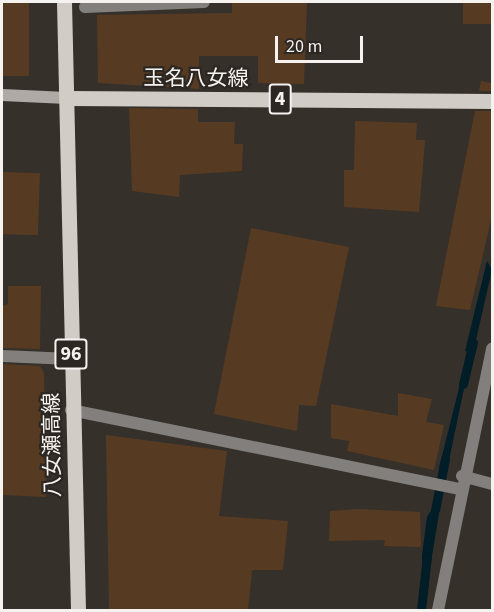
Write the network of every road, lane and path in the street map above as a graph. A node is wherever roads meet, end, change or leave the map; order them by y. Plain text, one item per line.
1 (64, 2) edge
2 (204, 2) edge
3 (85, 7) dead end
4 (2, 94) edge
5 (67, 98) junction
6 (492, 101) edge
7 (492, 349) edge
8 (2, 356) edge
9 (71, 359) junction
10 (71, 410) junction
11 (461, 482) junction
12 (492, 484) edge
13 (78, 610) edge
14 (438, 610) edge

1 - 5 main road
2 - 3 street
4 - 5 street
5 - 6 main road, 玉名八女線 / 4
5 - 9 main road, 八女瀬高線 / 96
7 - 11 street
8 - 9 street
9 - 10 main road, 八女瀬高線 / 96
10 - 11 street
10 - 13 main road, 八女瀬高線 / 96
11 - 12 street
11 - 14 street

